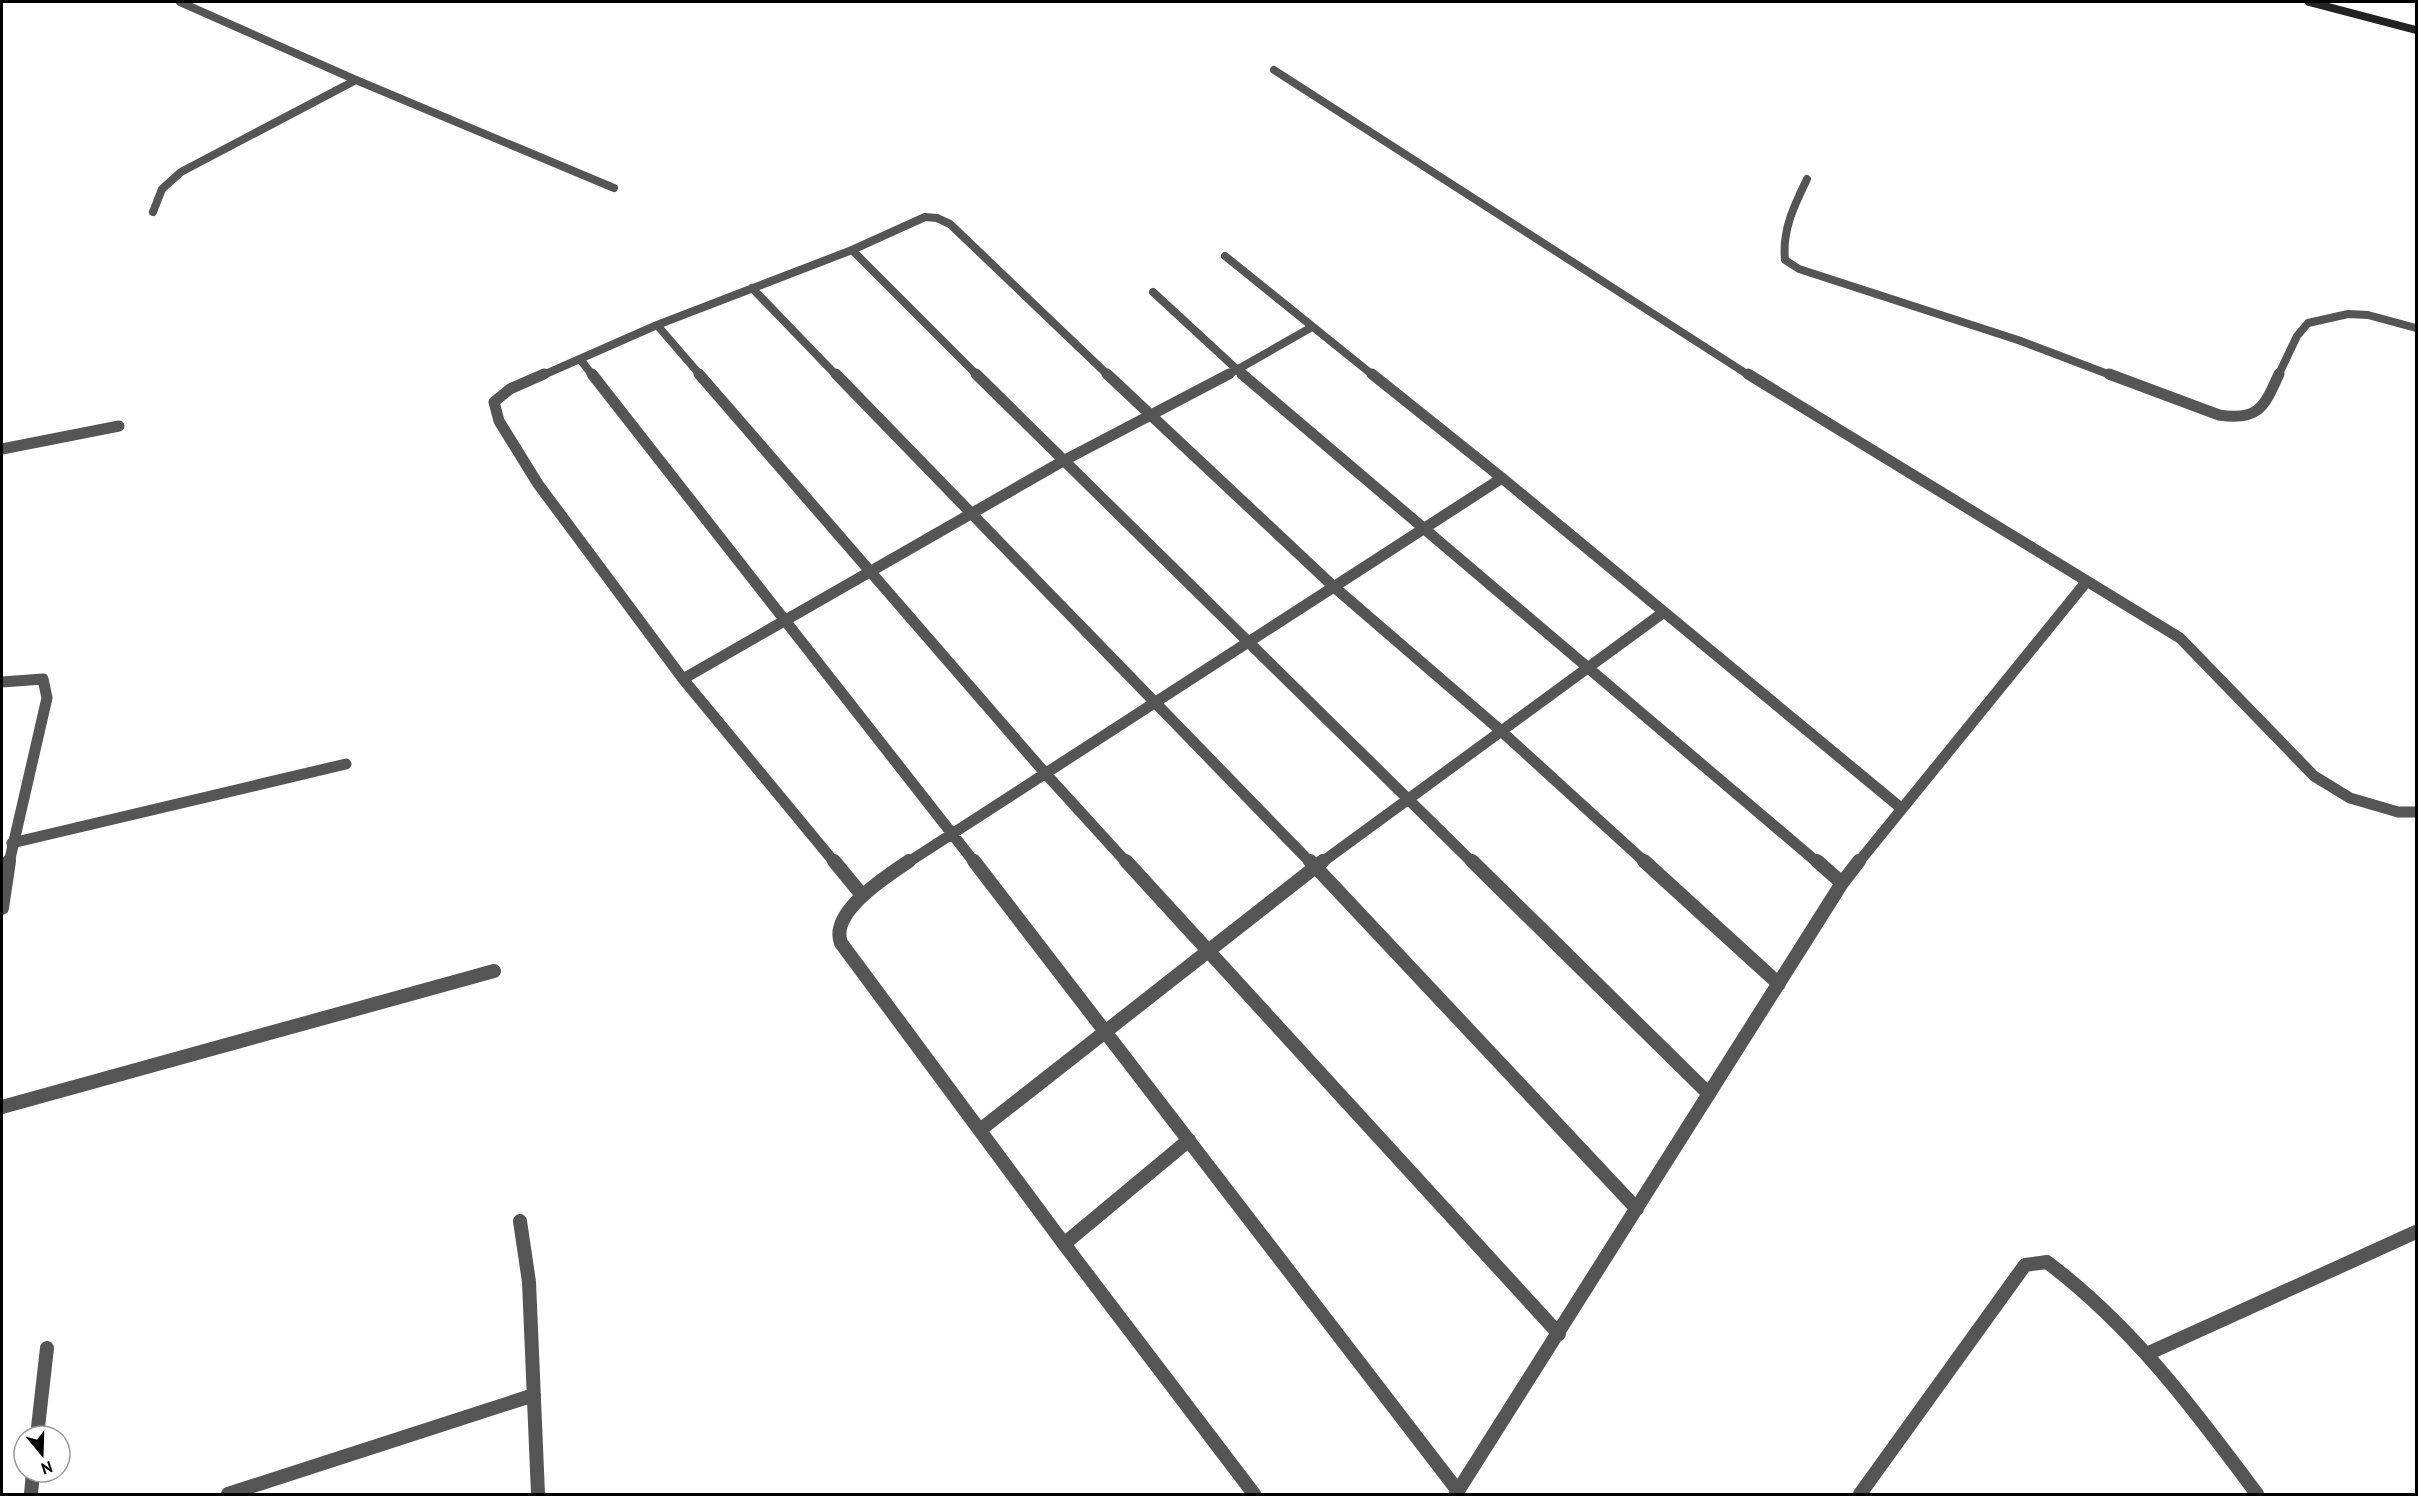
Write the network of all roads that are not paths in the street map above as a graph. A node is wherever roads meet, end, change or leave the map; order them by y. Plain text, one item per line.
1 (180, 2) edge
2 (2309, 2) edge
3 (2416, 30) edge
4 (1274, 70) dead end
5 (357, 80) junction
6 (1807, 179) dead end
7 (614, 188) dead end
8 (153, 212) dead end
9 (852, 250) junction
10 (1225, 256) dead end
11 (752, 288) junction
12 (1153, 292) dead end
13 (657, 325) junction
14 (1312, 327) junction
15 (2416, 328) edge
16 (580, 359) junction
17 (1237, 370) junction
18 (1150, 415) junction
19 (119, 426) dead end
20 (2, 449) edge
21 (1063, 461) junction
22 (1502, 478) junction
23 (971, 515) junction
24 (1423, 528) junction
25 (872, 572) junction
26 (2087, 581) junction
27 (1333, 585) junction
28 (1664, 612) junction
29 (786, 621) junction
30 (1248, 641) junction
31 (1588, 668) junction
32 (683, 679) junction
33 (2, 682) edge
34 (1155, 702) junction
35 (1500, 730) junction
36 (346, 764) dead end
37 (1045, 773) junction
38 (1408, 797) junction
39 (1901, 808) junction
40 (2416, 812) edge
41 (952, 833) junction
42 (12, 843) junction
43 (1315, 867) junction
44 (1842, 883) junction
45 (862, 895) junction
46 (2, 908) edge
47 (1207, 950) junction
48 (494, 971) dead end
49 (1779, 984) junction
50 (1104, 1031) junction
51 (1709, 1094) junction
52 (2, 1107) edge
53 (980, 1130) junction
54 (1189, 1140) junction
55 (1637, 1209) junction
56 (519, 1221) dead end
57 (2416, 1232) edge
58 (1064, 1245) junction
59 (1559, 1334) junction
60 (47, 1348) dead end
61 (2149, 1353) junction
62 (534, 1395) junction
63 (38, 1424) edge
64 (1457, 1493) edge
65 (228, 1494) edge
66 (538, 1494) edge
67 (1254, 1494) edge
68 (1860, 1494) edge
69 (2257, 1494) edge

1 - 5 street
2 - 3 main road
4 - 26 street
5 - 7 street
5 - 8 street
6 - 15 street
9 - 11 street
9 - 18 street
9 - 21 street
10 - 14 street
11 - 13 street
11 - 23 street
12 - 17 street
13 - 16 street
13 - 25 street
14 - 17 street
14 - 22 street
16 - 29 street
16 - 32 street
17 - 18 street
17 - 24 street
18 - 21 street
18 - 27 street
19 - 20 street
21 - 23 street
21 - 30 street
22 - 24 street
22 - 28 street
23 - 25 street
23 - 34 street
24 - 27 street
24 - 31 street
25 - 29 street
25 - 37 street
26 - 39 street
26 - 40 street
27 - 30 street
27 - 35 street
28 - 31 street
28 - 39 street
29 - 32 street
29 - 41 street
30 - 34 street
30 - 38 street
31 - 35 street
31 - 44 street
32 - 45 street
33 - 42 street
34 - 37 street
34 - 43 street
35 - 38 street
35 - 49 street
36 - 42 street
37 - 41 street
37 - 47 street
38 - 43 street
38 - 51 street
39 - 44 street
41 - 45 street
41 - 50 street
42 - 46 street
43 - 47 street
43 - 55 street
44 - 49 street
45 - 53 street
47 - 50 street
47 - 59 street
48 - 52 street
49 - 51 street
50 - 53 street
50 - 54 street
51 - 55 street
53 - 58 street
54 - 58 street
54 - 64 street
55 - 59 street
56 - 62 street
57 - 61 street
58 - 67 street
59 - 64 street
60 - 63 street
61 - 68 street
61 - 69 street
62 - 65 street
62 - 66 street

